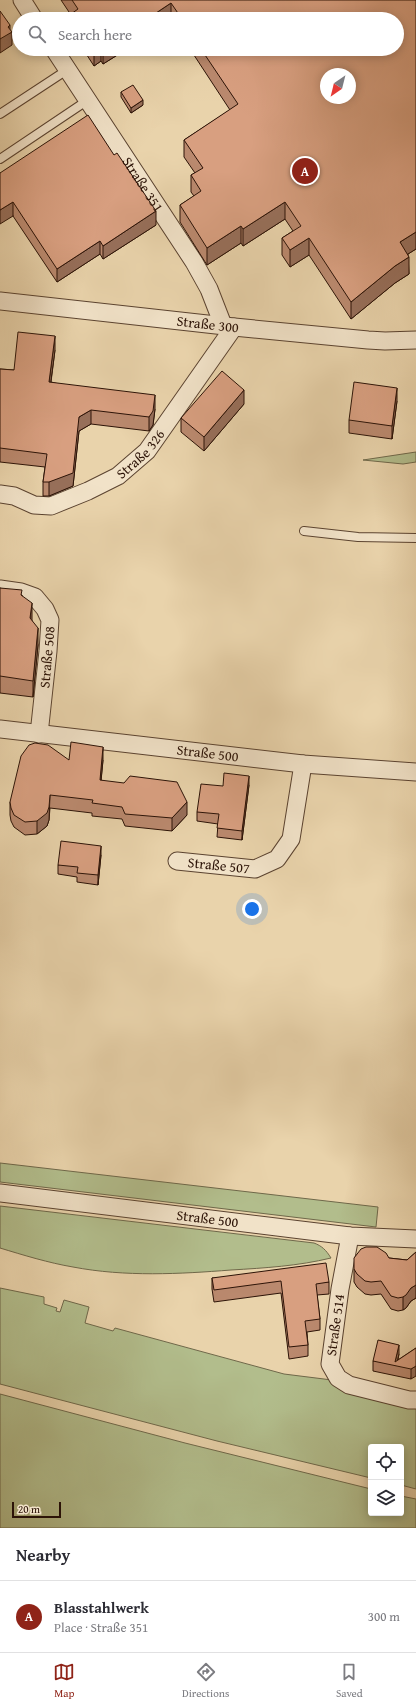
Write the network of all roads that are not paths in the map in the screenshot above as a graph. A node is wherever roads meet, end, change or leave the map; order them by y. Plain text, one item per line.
1 (22, 0) edge
2 (30, 12) edge
3 (58, 56) edge
4 (67, 70) junction
5 (88, 100) junction
6 (0, 114) edge
7 (0, 159) edge
8 (0, 301) edge
9 (228, 326) junction
10 (416, 340) edge
11 (385, 342) junction
12 (416, 350) edge
13 (0, 494) edge
14 (304, 531) dead end
15 (416, 538) edge
16 (0, 589) edge
17 (0, 729) edge
18 (39, 734) junction
19 (303, 764) junction
20 (416, 772) edge
21 (177, 862) dead end
22 (0, 1194) edge
23 (350, 1236) junction
24 (416, 1240) edge
25 (416, 1400) edge

1 - 2 street
3 - 4 street, Straße 351
4 - 5 street, Straße 351
4 - 6 lane
5 - 7 lane
5 - 9 street, Straße 351
8 - 9 street, Straße 300
9 - 11 street, Straße 300
9 - 13 street, Straße 326
10 - 11 street, Straße 300
11 - 12 street
14 - 15 lane
16 - 18 street, Straße 508
17 - 18 street, Straße 500
18 - 19 street, Straße 500
19 - 20 street, Straße 500
19 - 21 street, Straße 507
22 - 23 street, Straße 500
23 - 24 street, Straße 500
23 - 25 street, Straße 514

